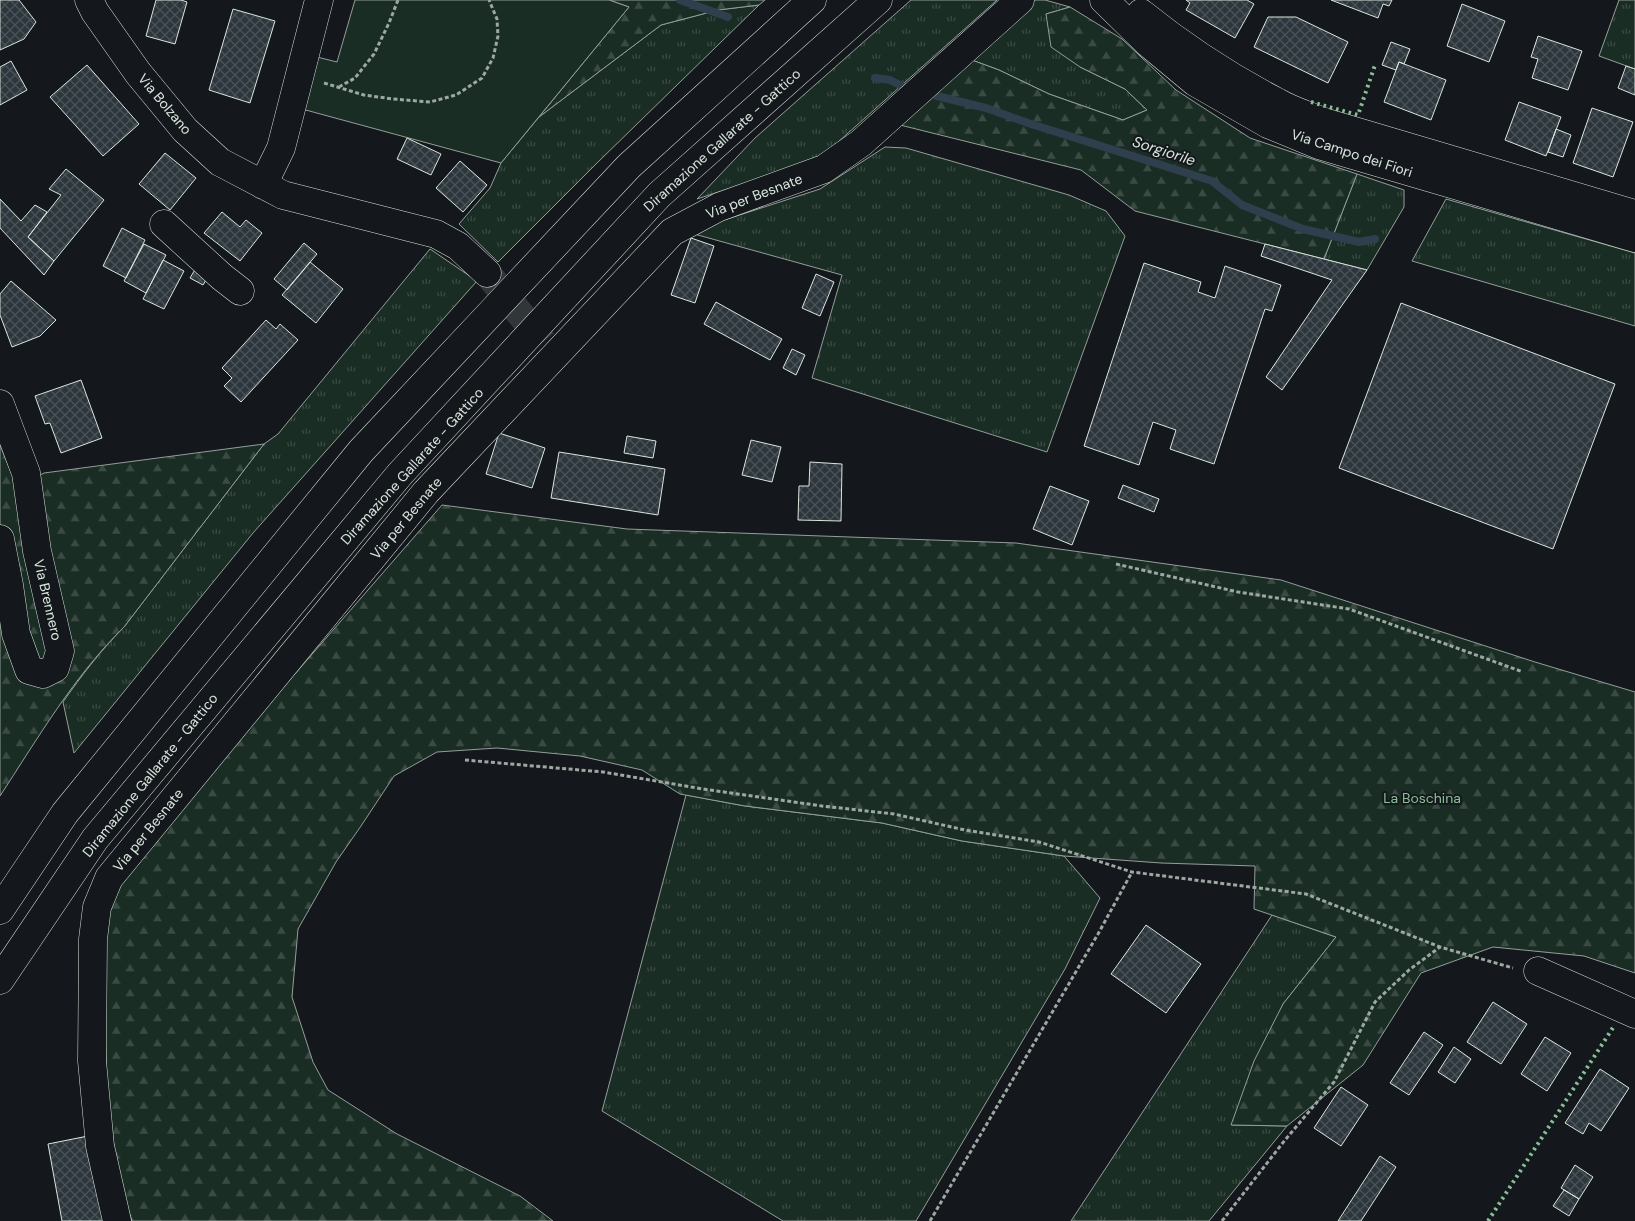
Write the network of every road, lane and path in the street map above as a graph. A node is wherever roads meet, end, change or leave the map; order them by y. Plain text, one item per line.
1 (89, 0) edge
2 (319, 0) edge
3 (398, 0) edge
4 (489, 0) edge
5 (812, 0) edge
6 (878, 0) edge
7 (1020, 0) edge
8 (1104, 0) edge
9 (1125, 0) edge
10 (263, 185) junction
11 (1635, 214) edge
12 (164, 224) dead end
13 (1635, 238) edge
14 (487, 273) tunnel mouth
15 (240, 290) dead end
16 (0, 404) edge
17 (0, 539) edge
18 (1116, 564) dead end
19 (1522, 672) dead end
20 (465, 760) dead end
21 (1132, 872) junction
22 (0, 910) edge
23 (1440, 947) junction
24 (1538, 970) joint
25 (0, 980) edge
26 (1635, 1014) edge
27 (117, 1221) edge
28 (930, 1221) edge
29 (1222, 1221) edge

1 - 10 main road, Via Bolzano
2 - 10 main road
3 - 4 path
5 - 22 main road
6 - 25 main road, Diramazione Gallarate - Gattico
7 - 27 main road, Via per Besnate
8 - 13 main road, Via Campo dei Fiori
9 - 11 main road, Via Campo dei Fiori
10 - 14 main road, Via Bolzano
12 - 15 main road
16 - 17 main road, Via Brennero
18 - 19 path
20 - 21 path
21 - 23 path
21 - 28 path
23 - 24 path
23 - 29 path
24 - 26 main road

